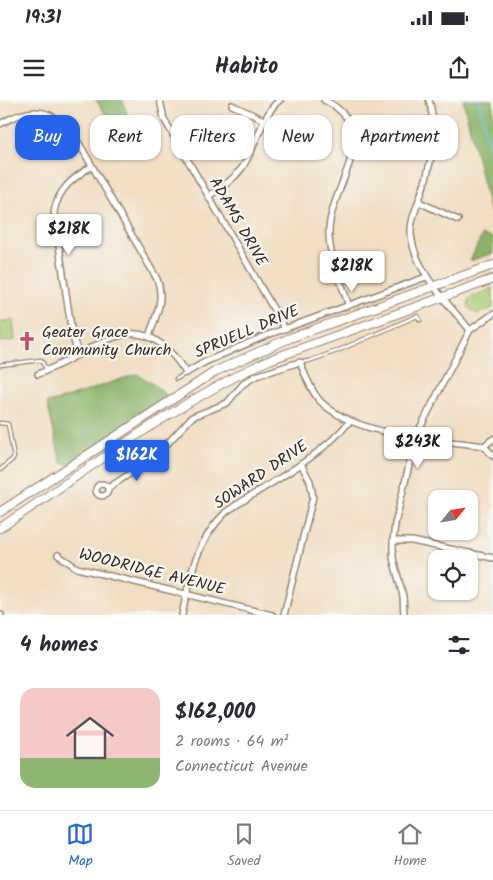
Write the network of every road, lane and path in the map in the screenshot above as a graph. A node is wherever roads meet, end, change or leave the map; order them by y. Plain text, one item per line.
1 (160, 100) edge
2 (280, 100) edge
3 (324, 100) edge
4 (429, 100) edge
5 (335, 102) edge
6 (232, 105) dead end
7 (269, 115) edge
8 (264, 120) edge
9 (0, 124) edge
10 (264, 125) edge
11 (92, 166) junction
12 (209, 196) junction
13 (418, 202) junction
14 (458, 220) dead end
15 (493, 265) edge
16 (426, 277) junction
17 (493, 279) edge
18 (436, 286) junction
19 (442, 298) junction
20 (348, 304) junction
21 (493, 314) edge
22 (420, 320) dead end
23 (285, 329) junction
24 (470, 330) junction
25 (149, 336) junction
26 (78, 354) junction
27 (300, 362) junction
28 (0, 365) edge
29 (47, 370) junction
30 (186, 373) junction
31 (38, 374) dead end
32 (176, 380) dead end
33 (350, 421) junction
34 (0, 423) edge
35 (416, 436) junction
36 (493, 439) edge
37 (484, 446) junction
38 (493, 456) edge
39 (301, 464) junction
40 (0, 470) edge
41 (108, 488) dead end
42 (0, 511) edge
43 (8, 522) junction
44 (0, 528) edge
45 (393, 541) junction
46 (58, 555) dead end
47 (493, 558) edge
48 (186, 594) junction
49 (182, 615) edge
50 (272, 615) edge
51 (284, 615) edge
52 (404, 615) edge

1 - 12 street, ADAMS DRIVE
2 - 7 street
3 - 5 street
4 - 13 street
5 - 20 street
6 - 8 street
9 - 11 street
10 - 12 street
11 - 25 street
11 - 26 street
12 - 23 street, ADAMS DRIVE
13 - 14 street
13 - 16 street
15 - 18 main road
16 - 18 street
16 - 20 street, SPRUELL DRIVE
17 - 19 main road
18 - 19 street
18 - 42 main road
19 - 24 street
19 - 43 main road
20 - 23 street, SPRUELL DRIVE
21 - 24 street
22 - 27 lane
23 - 30 street, SPRUELL DRIVE
24 - 35 street
25 - 26 street
25 - 30 street, SPRUELL DRIVE
26 - 29 street
27 - 33 street
27 - 41 street
28 - 29 lane
29 - 31 street
30 - 32 lane
33 - 35 street
33 - 39 street, SOWARD DRIVE
34 - 40 lane
35 - 37 street
35 - 45 street
36 - 37 street
37 - 38 street
39 - 48 street, SOWARD DRIVE
39 - 51 street
42 - 43 lane
43 - 44 main road
45 - 47 street
45 - 52 street
46 - 48 street, WOODRIDGE AVENUE
48 - 49 street, SOWARD DRIVE
48 - 50 street, WOODRIDGE AVENUE

